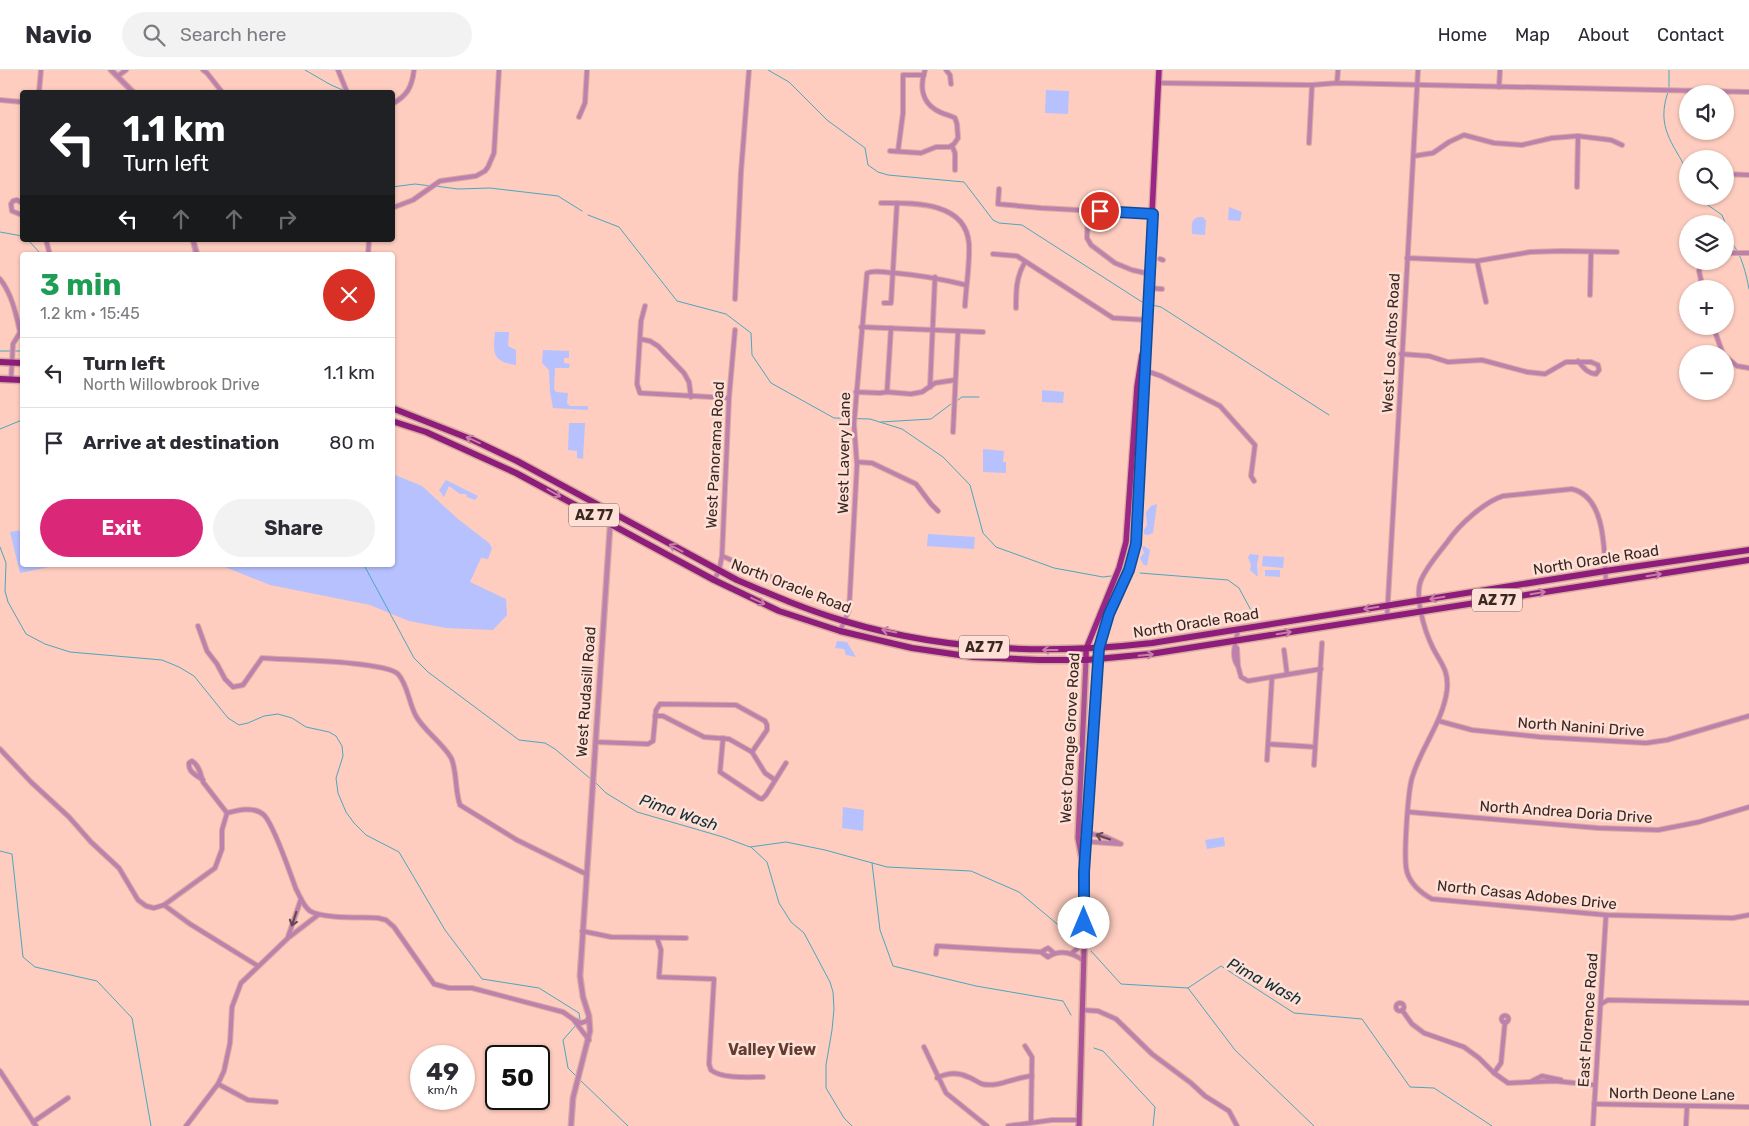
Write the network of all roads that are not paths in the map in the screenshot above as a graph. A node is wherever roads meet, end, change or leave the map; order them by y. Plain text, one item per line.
1 (41, 70) edge
2 (112, 70) edge
3 (126, 70) edge
4 (202, 70) edge
5 (338, 70) edge
6 (414, 70) edge
7 (499, 70) edge
8 (587, 70) edge
9 (749, 70) edge
10 (946, 70) edge
11 (1159, 70) edge
12 (1338, 70) edge
13 (1418, 70) edge
14 (1500, 70) edge
15 (924, 72) edge
16 (118, 76) junction
17 (1159, 82) junction
18 (1337, 83) junction
19 (951, 84) dead end
20 (1312, 85) junction
21 (1417, 86) junction
22 (1499, 87) junction
23 (39, 90) edge
24 (131, 90) edge
25 (220, 90) edge
26 (346, 90) edge
27 (1749, 92) edge
28 (0, 100) edge
29 (20, 102) edge
30 (395, 102) edge
31 (579, 117) dead end
32 (1578, 136) junction
33 (1309, 143) dead end
34 (1622, 145) dead end
35 (952, 146) junction
36 (890, 151) dead end
37 (898, 151) junction
38 (1414, 156) junction
39 (955, 170) dead end
40 (1734, 174) edge
41 (1749, 175) edge
42 (1576, 188) dead end
43 (999, 189) dead end
44 (20, 202) edge
45 (881, 203) dead end
46 (897, 203) junction
47 (395, 207) edge
48 (1088, 210) junction
49 (1153, 214) junction
50 (20, 215) edge
51 (1591, 252) junction
52 (1618, 252) dead end
53 (1734, 253) edge
54 (993, 254) dead end
55 (1749, 254) edge
56 (1408, 258) junction
57 (1024, 262) junction
58 (1477, 262) junction
59 (892, 273) junction
60 (1150, 274) junction
61 (935, 277) junction
62 (0, 280) edge
63 (966, 285) junction
64 (1149, 288) junction
65 (1162, 289) dead end
66 (1590, 295) dead end
67 (735, 299) dead end
68 (1486, 302) dead end
69 (884, 303) dead end
70 (645, 306) dead end
71 (965, 306) dead end
72 (1016, 308) dead end
73 (1147, 320) junction
74 (861, 327) junction
75 (20, 328) edge
76 (891, 328) junction
77 (735, 330) dead end
78 (933, 330) junction
79 (958, 331) junction
80 (983, 332) dead end
81 (20, 333) edge
82 (640, 339) junction
83 (1401, 354) junction
84 (1578, 361) junction
85 (0, 362) edge
86 (12, 363) junction
87 (20, 363) edge
88 (1734, 363) edge
89 (1749, 368) edge
90 (1142, 370) junction
91 (0, 379) edge
92 (11, 380) junction
93 (20, 380) edge
94 (956, 380) junction
95 (930, 387) junction
96 (856, 392) junction
97 (887, 392) junction
98 (691, 397) junction
99 (728, 398) junction
100 (395, 409) edge
101 (395, 422) edge
102 (953, 432) dead end
103 (515, 460) junction
104 (857, 462) junction
105 (511, 470) junction
106 (1254, 481) dead end
107 (938, 511) dead end
108 (611, 512) junction
109 (610, 523) junction
110 (1749, 550) edge
111 (722, 556) junction
112 (1749, 560) edge
113 (719, 571) junction
114 (1605, 571) junction
115 (714, 580) junction
116 (1606, 582) junction
117 (789, 585) dead end
118 (1419, 600) junction
119 (1388, 606) junction
120 (1421, 612) junction
121 (1387, 617) junction
122 (845, 621) junction
123 (198, 626) dead end
124 (1238, 630) junction
125 (840, 631) junction
126 (1322, 643) dead end
127 (1236, 644) junction
128 (1099, 648) junction
129 (1086, 649) junction
130 (1284, 650) dead end
131 (1086, 660) junction
132 (1097, 660) junction
133 (1321, 669) junction
134 (1287, 674) junction
135 (1272, 676) junction
136 (656, 716) junction
137 (1749, 716) edge
138 (1439, 720) junction
139 (722, 738) junction
140 (596, 742) junction
141 (1268, 744) junction
142 (1315, 747) junction
143 (0, 749) edge
144 (752, 752) junction
145 (1267, 760) dead end
146 (786, 763) dead end
147 (1314, 765) dead end
148 (202, 780) junction
149 (775, 780) junction
150 (1749, 807) edge
151 (1409, 812) junction
152 (228, 813) junction
153 (1078, 831) junction
154 (1087, 832) junction
155 (1078, 841) junction
156 (1086, 842) junction
157 (1084, 872) junction
158 (586, 874) junction
159 (301, 899) junction
160 (164, 905) junction
161 (318, 915) junction
162 (1606, 915) junction
163 (1749, 916) edge
164 (582, 931) junction
165 (288, 938) junction
166 (657, 938) junction
167 (686, 938) dead end
168 (1084, 943) junction
169 (1041, 952) junction
170 (1054, 952) junction
171 (1072, 953) junction
172 (936, 954) dead end
173 (1084, 961) junction
174 (258, 966) junction
175 (1749, 1003) edge
176 (1601, 1004) junction
177 (1083, 1010) junction
178 (1402, 1010) dead end
179 (589, 1016) junction
180 (572, 1018) junction
181 (1505, 1022) dead end
182 (588, 1040) junction
183 (1025, 1046) dead end
184 (924, 1047) dead end
185 (0, 1071) edge
186 (1494, 1073) junction
187 (1032, 1076) junction
188 (763, 1077) dead end
189 (937, 1078) junction
190 (218, 1084) junction
191 (1595, 1085) junction
192 (68, 1098) dead end
193 (276, 1102) dead end
194 (1594, 1104) junction
195 (1687, 1106) junction
196 (1749, 1107) edge
197 (1031, 1122) junction
198 (1079, 1123) edge
199 (34, 1124) edge
200 (186, 1126) edge
201 (571, 1126) edge
202 (987, 1126) edge
203 (1008, 1126) edge
204 (1237, 1126) edge
205 (1593, 1126) edge
206 (1686, 1126) edge

1 - 23 street
2 - 16 street
3 - 16 street
4 - 25 street
5 - 26 street
6 - 30 street
7 - 47 street
8 - 31 street
9 - 67 street
10 - 19 street
11 - 17 main road, West Orange Grove Road
12 - 18 street
13 - 21 street, West Los Altos Road
14 - 22 street
15 - 35 street
15 - 37 street
16 - 24 street
17 - 20 street
17 - 49 main road, West Orange Grove Road
18 - 20 street
18 - 21 street
20 - 33 street
21 - 22 street
21 - 38 street, West Los Altos Road
22 - 27 street
28 - 29 street
32 - 34 street
32 - 38 street
32 - 42 street
35 - 37 street
35 - 39 street
36 - 37 street
38 - 56 street, West Los Altos Road
40 - 41 street
43 - 48 street
44 - 50 street
45 - 46 street
46 - 59 street
46 - 63 street
48 - 49 street
48 - 60 street
49 - 60 main road, West Orange Grove Road
51 - 52 street
51 - 58 street
51 - 66 street
53 - 55 street
54 - 57 street
56 - 58 street
56 - 83 street, West Los Altos Road
57 - 72 street
57 - 73 street
58 - 68 street
59 - 61 street
59 - 69 street
59 - 74 street, West Lavery Lane
60 - 64 main road, West Orange Grove Road
61 - 63 street
61 - 78 street
62 - 75 street
63 - 71 street
64 - 65 street
64 - 73 main road, West Orange Grove Road
70 - 82 street
73 - 90 main road, West Orange Grove Road
74 - 76 street
74 - 96 street, West Lavery Lane
76 - 78 street
76 - 97 street
77 - 99 street, West Panorama Road
78 - 79 street
78 - 95 street
79 - 80 street
79 - 94 street
81 - 86 street
82 - 98 street
82 - 98 street
83 - 84 street
83 - 119 street, West Los Altos Road
84 - 84 street
85 - 86 highway
86 - 87 highway
86 - 92 street
88 - 89 street
90 - 106 street
90 - 128 main road, West Orange Grove Road
90 - 129 main road, West Orange Grove Road
91 - 92 highway
92 - 93 highway
94 - 95 street
94 - 102 street
95 - 97 street
96 - 97 street
96 - 104 street, West Lavery Lane
98 - 99 street
99 - 111 street, West Panorama Road
103 -> 100 highway, North Oracle Road / AZ 77
101 - 105 highway, North Oracle Road / AZ 77
103 - 105 highway
103 - 108 highway, North Oracle Road / AZ 77
104 - 107 street
104 - 122 street, West Lavery Lane
105 -> 109 highway, North Oracle Road / AZ 77
108 - 109 street, West Rudasill Road
113 -> 108 highway, North Oracle Road / AZ 77
109 - 115 highway, North Oracle Road / AZ 77
109 - 140 street, West Rudasill Road
110 - 114 highway, North Oracle Road / AZ 77
111 - 113 street, West Panorama Road
111 - 117 street
116 -> 112 highway, North Oracle Road / AZ 77
113 - 115 street, West Panorama Road
113 - 122 highway, North Oracle Road / AZ 77
114 - 116 street, North Casas Adobes Drive
114 -> 118 highway, North Oracle Road / AZ 77
114 - 118 street, North Casas Adobes Drive
115 -> 125 highway, North Oracle Road / AZ 77
120 -> 116 highway, North Oracle Road / AZ 77
118 - 119 highway, North Oracle Road / AZ 77
118 - 120 street, North Casas Adobes Drive
119 - 121 street, West Los Altos Road
119 -> 124 highway, North Oracle Road / AZ 77
120 - 121 highway, North Oracle Road / AZ 77
120 - 138 street, North Casas Adobes Drive
127 -> 121 highway, North Oracle Road / AZ 77
122 - 125 street, West Lavery Lane
129 -> 122 highway, North Oracle Road / AZ 77
123 - 158 street
124 - 127 street
124 - 128 highway, North Oracle Road / AZ 77
125 - 131 highway, North Oracle Road / AZ 77
126 - 133 street
132 -> 127 highway, North Oracle Road / AZ 77
127 - 135 street
128 - 129 highway, North Oracle Road / AZ 77
128 - 132 main road, West Orange Grove Road
129 - 131 main road, West Orange Grove Road
130 - 134 street
131 - 132 highway, North Oracle Road / AZ 77
131 - 153 main road, West Orange Grove Road
132 - 154 main road, West Orange Grove Road
133 - 134 street
133 - 142 street
134 - 135 street
135 - 141 street
136 - 139 street
136 - 140 street
136 - 144 street
137 - 138 street, North Nanini Drive
138 - 151 street, North Casas Adobes Drive
139 - 144 street
139 - 149 street
140 - 158 street, West Rudasill Road
141 - 142 street
141 - 145 street
142 - 147 street
143 - 160 street
144 - 149 street
146 - 149 street
148 - 148 street
148 - 152 street
150 - 151 street, North Andrea Doria Drive
151 - 162 street, North Casas Adobes Drive
152 - 159 street
152 - 160 street
153 - 154 street
153 - 155 main road, West Orange Grove Road
154 - 156 main road, West Orange Grove Road
156 -> 154 street
155 - 156 street
155 - 157 main road, West Orange Grove Road
156 - 157 main road, West Orange Grove Road
157 - 168 main road, West Orange Grove Road
158 - 164 street, West Rudasill Road
159 - 161 street
159 -> 165 street
160 - 174 street
161 - 165 street
161 - 180 street
162 - 163 street, North Casas Adobes Drive
162 - 176 street, East Florence Road
164 - 166 street
164 - 179 street, West Rudasill Road
165 - 174 street
166 - 167 street
166 - 188 street
168 - 171 street
168 - 173 main road, West Orange Grove Road
169 - 170 street
169 - 170 street
169 - 172 street
170 - 171 street
171 - 173 street
173 - 177 main road, West Orange Grove Road
174 - 190 street
175 - 176 street
176 - 191 street, East Florence Road
177 - 198 main road, West Orange Grove Road
177 - 204 street
178 - 186 street
179 - 180 street
179 - 182 street, West Rudasill Road
180 - 182 street
181 - 186 street
182 - 201 street, West Rudasill Road
183 - 187 street
184 - 189 street
185 - 199 street
186 - 191 street
187 - 189 street
187 - 197 street
189 - 202 street
190 - 193 street
190 - 200 street
191 - 194 street, East Florence Road
192 - 199 street
194 - 195 street, North Deone Lane
194 - 205 street, East Florence Road
195 - 196 street, North Deone Lane
195 - 206 street
197 - 198 street
197 - 203 street

